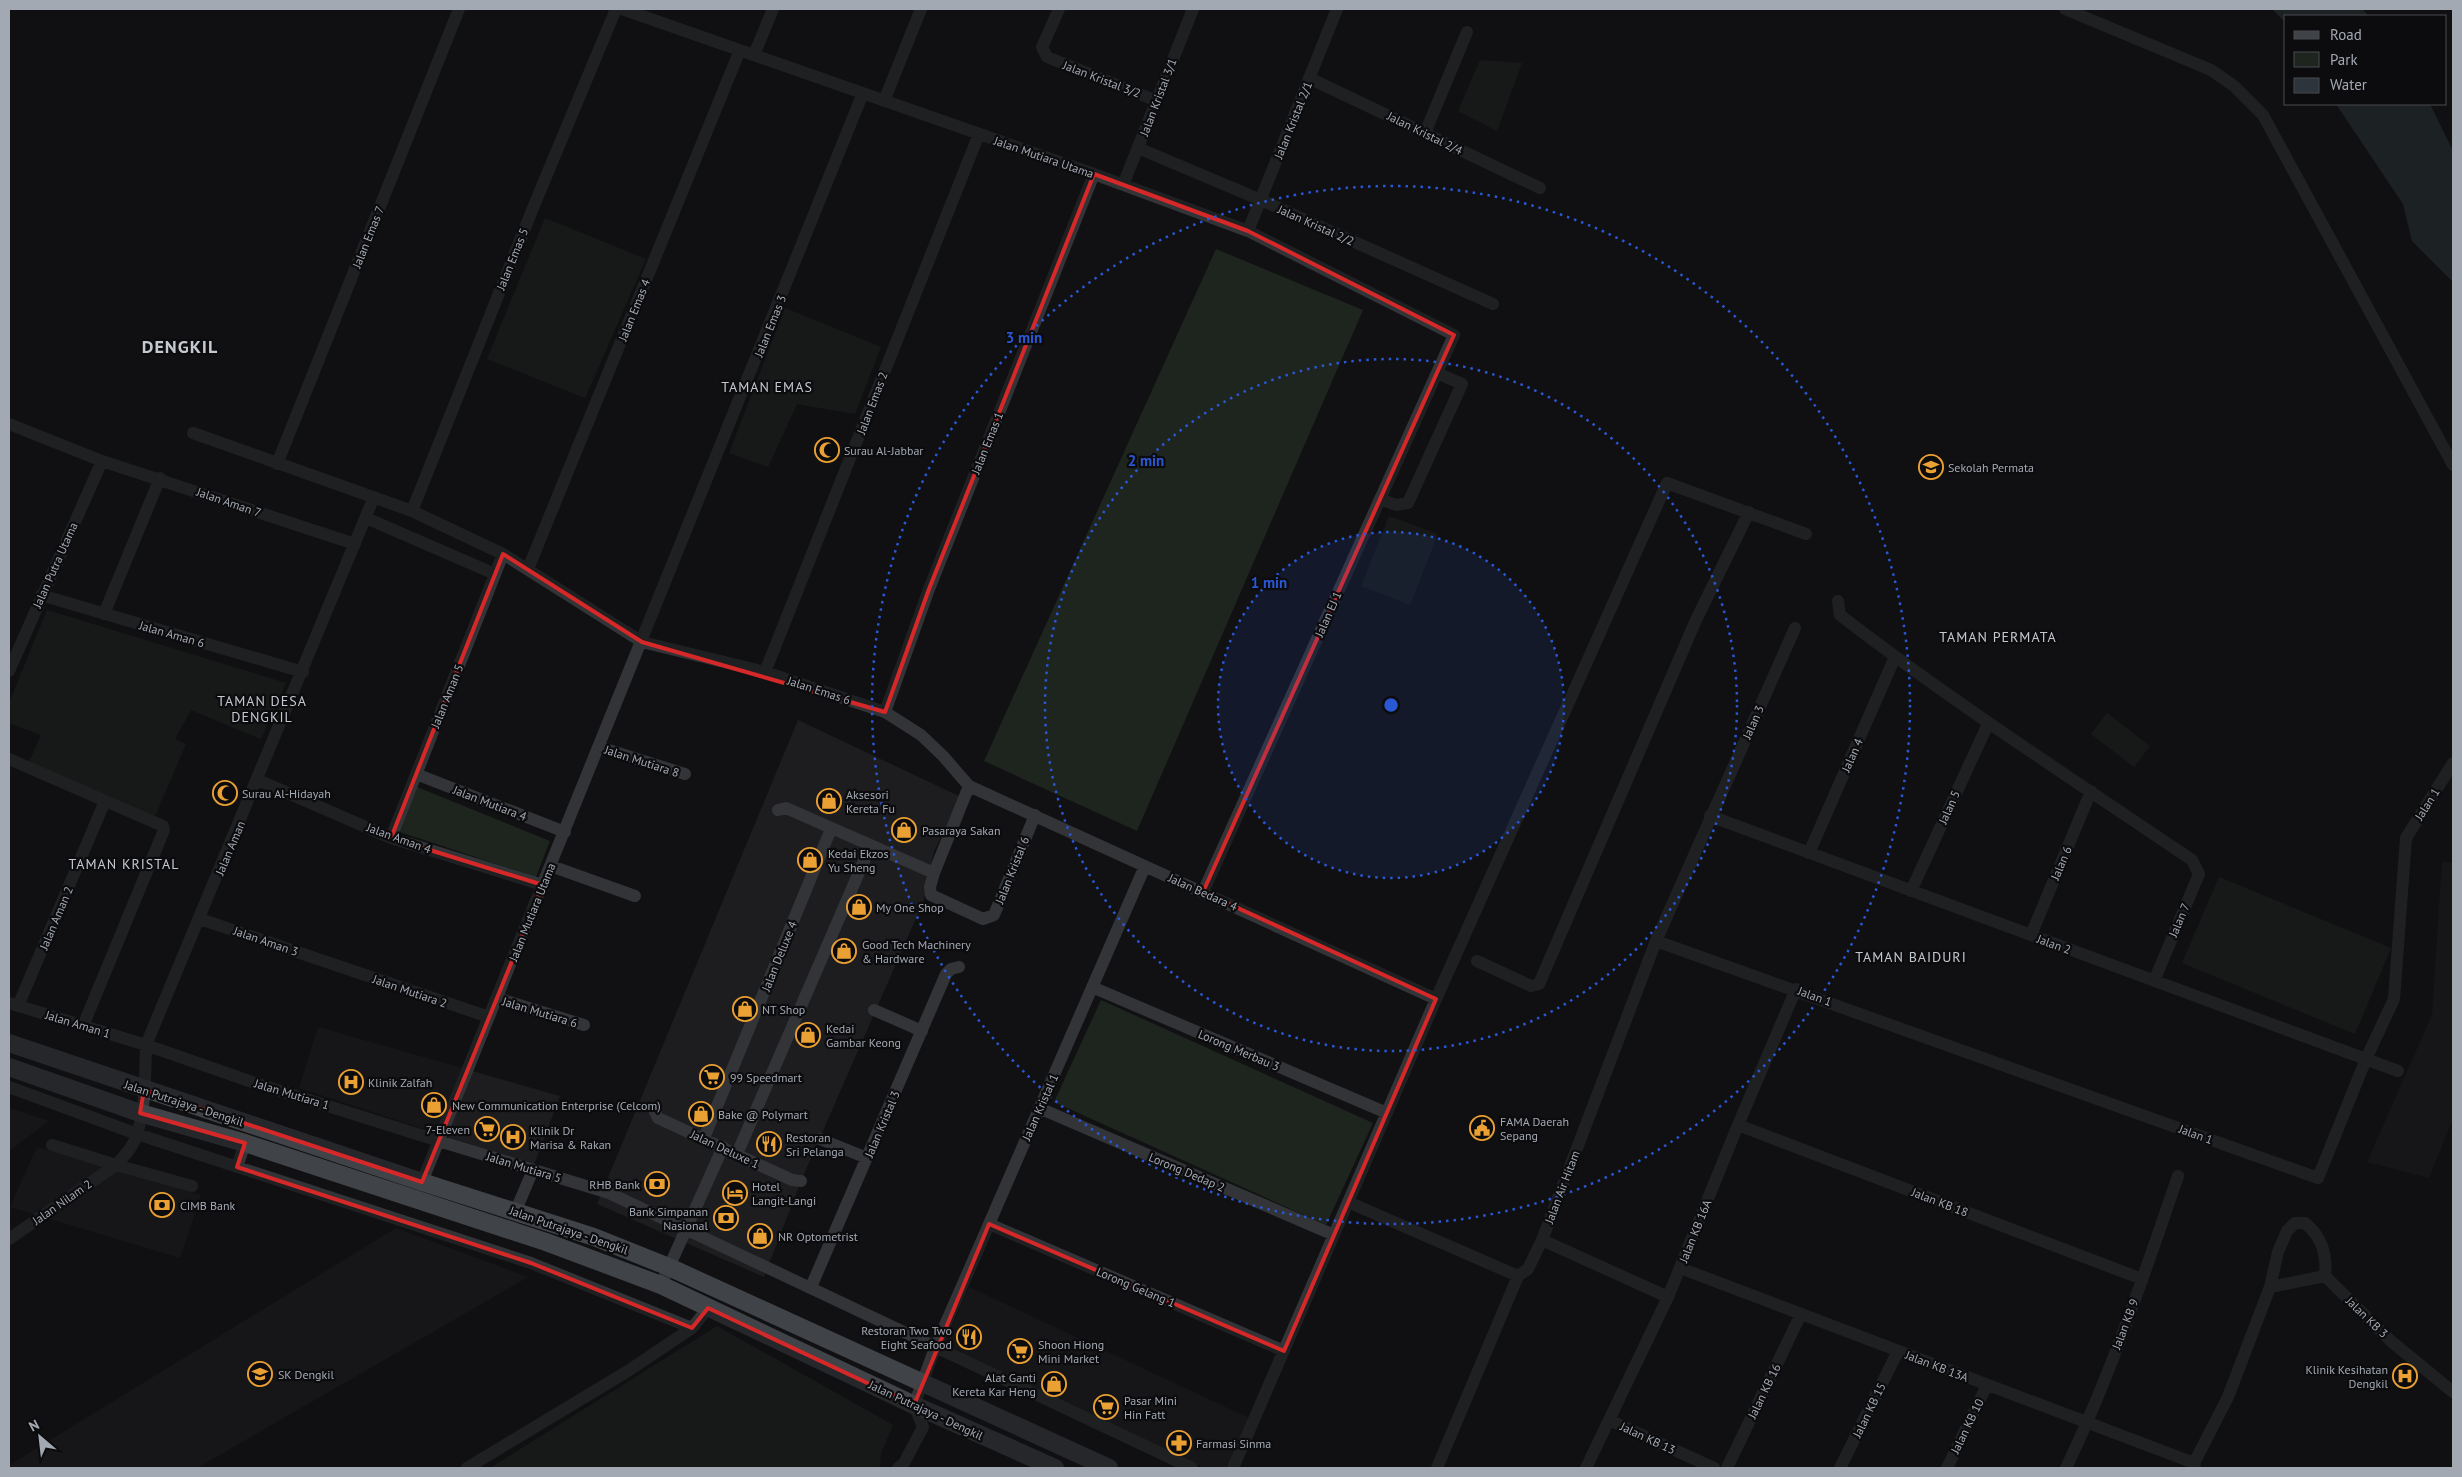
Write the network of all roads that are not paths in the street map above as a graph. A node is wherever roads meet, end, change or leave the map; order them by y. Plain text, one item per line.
1 (459, 9) edge
2 (616, 9) edge
3 (622, 9) edge
4 (773, 9) edge
5 (921, 9) edge
6 (1059, 9) edge
7 (1193, 9) edge
8 (1337, 9) edge
9 (2065, 9) edge
10 (1466, 32) dead end
11 (740, 50) junction
12 (754, 55) junction
13 (1309, 78) junction
14 (863, 93) junction
15 (884, 100) junction
16 (1157, 100) junction
17 (1426, 133) junction
18 (979, 134) junction
19 (1138, 148) junction
20 (1094, 174) junction
21 (1123, 185) junction
22 (1540, 188) dead end
23 (1261, 200) junction
24 (1248, 231) junction
25 (1493, 304) dead end
26 (1454, 335) joint
27 (1437, 373) junction
28 (9, 424) edge
29 (193, 433) dead end
30 (102, 461) junction
31 (277, 464) junction
32 (2453, 465) edge
33 (160, 478) junction
34 (374, 497) junction
35 (1380, 499) junction
36 (412, 511) junction
37 (1749, 512) junction
38 (366, 518) junction
39 (1806, 534) dead end
40 (355, 544) junction
41 (503, 554) junction
42 (528, 569) junction
43 (495, 574) junction
44 (41, 595) junction
45 (1838, 601) dead end
46 (104, 614) junction
47 (1795, 628) dead end
48 (642, 642) junction
49 (1895, 657) junction
50 (9, 669) edge
51 (303, 672) junction
52 (765, 672) junction
53 (884, 712) junction
54 (1988, 724) junction
55 (600, 747) junction
56 (9, 759) edge
57 (2453, 763) edge
58 (416, 774) junction
59 (685, 774) dead end
60 (258, 780) junction
61 (969, 786) junction
62 (2091, 791) junction
63 (105, 801) junction
64 (778, 810) dead end
65 (1035, 815) junction
66 (1710, 816) junction
67 (831, 830) junction
68 (565, 832) junction
69 (391, 838) junction
70 (870, 847) junction
71 (1809, 853) junction
72 (551, 866) junction
73 (1145, 866) junction
74 (934, 872) junction
75 (543, 885) junction
76 (1911, 891) junction
77 (1203, 892) junction
78 (635, 896) dead end
79 (200, 919) junction
80 (2031, 935) junction
81 (1656, 941) junction
82 (1478, 961) dead end
83 (331, 964) joint
84 (959, 967) dead end
85 (2154, 981) junction
86 (1092, 987) junction
87 (1796, 989) junction
88 (497, 998) junction
89 (1436, 999) junction
90 (14, 1005) edge
91 (874, 1010) dead end
92 (489, 1017) junction
93 (584, 1025) dead end
94 (83, 1026) junction
95 (922, 1031) junction
96 (9, 1044) edge
97 (146, 1045) junction
98 (2366, 1060) junction
99 (9, 1066) edge
100 (2398, 1071) dead end
101 (46, 1080) junction
102 (9, 1087) edge
103 (144, 1090) junction
104 (41, 1098) junction
105 (1039, 1108) junction
106 (654, 1110) dead end
107 (140, 1113) junction
108 (1386, 1113) junction
109 (1738, 1125) junction
110 (137, 1134) junction
111 (704, 1138) junction
112 (820, 1139) dead end
113 (439, 1141) junction
114 (245, 1143) junction
115 (52, 1145) dead end
116 (723, 1147) junction
117 (737, 1154) junction
118 (867, 1158) junction
119 (116, 1165) junction
120 (236, 1167) junction
121 (533, 1170) junction
122 (2178, 1176) dead end
123 (801, 1181) dead end
124 (422, 1182) junction
125 (192, 1186) dead end
126 (1348, 1202) junction
127 (516, 1210) junction
128 (989, 1224) junction
129 (686, 1229) junction
130 (1334, 1235) junction
131 (9, 1239) edge
132 (1542, 1240) junction
133 (669, 1267) junction
134 (1680, 1268) junction
135 (1518, 1276) junction
136 (2325, 1276) junction
137 (2142, 1280) junction
138 (661, 1285) junction
139 (812, 1287) junction
140 (2270, 1287) junction
141 (1668, 1297) junction
142 (708, 1308) junction
143 (1801, 1314) junction
144 (692, 1328) junction
145 (935, 1348) junction
146 (1284, 1351) junction
147 (1898, 1351) junction
148 (923, 1384) junction
149 (1987, 1385) junction
150 (2453, 1392) edge
151 (914, 1405) junction
152 (1609, 1420) junction
153 (2088, 1422) junction
154 (2194, 1465) edge
155 (467, 1468) edge
156 (898, 1468) edge
157 (1055, 1468) edge
158 (1109, 1468) edge
159 (1192, 1468) edge
160 (1233, 1468) edge
161 (1437, 1468) edge
162 (1586, 1468) edge
163 (1714, 1468) edge
164 (1728, 1468) edge
165 (1840, 1468) edge
166 (1947, 1468) edge
167 (2066, 1468) edge

1 - 31 street, Jalan Emas 7
2 - 36 street, Jalan Emas 5
3 - 11 street, Jalan Mutiara Utama
4 - 12 street
5 - 15 street
6 - 16 street, Jalan Kristal 3/2
7 - 16 street, Jalan Kristal 3/1
8 - 13 street, Jalan Kristal 2/1
9 - 32 street
10 - 17 street
11 - 12 street, Jalan Mutiara Utama
11 - 42 street, Jalan Emas 4
12 - 14 street, Jalan Mutiara Utama
13 - 17 street, Jalan Kristal 2/4
13 - 23 street, Jalan Kristal 2/1
14 - 15 street, Jalan Mutiara Utama
14 - 48 street, Jalan Emas 3
15 - 18 street, Jalan Mutiara Utama
16 - 19 street, Jalan Kristal 3/1
17 - 22 street, Jalan Kristal 2/4
18 - 20 street, Jalan Mutiara Utama
18 - 52 street, Jalan Emas 2
19 - 21 street, Jalan Kristal 3/1
19 - 23 street, Jalan Kristal 2/2
20 - 21 street, Jalan Mutiara Utama
20 - 53 street, Jalan Emas 1
21 - 24 street, Jalan Mutiara Utama
23 - 24 street, Jalan Kristal 2/1
23 - 25 street, Jalan Kristal 2/2
24 - 26 street, Jalan Mutiara Utama
26 - 27 street, Jalan EJ 1
27 - 35 street, Jalan EJ 1
27 - 35 street
28 - 30 street, Jalan Aman 7
29 - 31 street, Jalan Emas 6
30 - 33 street, Jalan Aman 7
30 - 44 street, Jalan Putra Utama
31 - 34 street, Jalan Emas 6
33 - 40 street, Jalan Aman 7
33 - 46 street
34 - 36 street, Jalan Emas 6
34 - 38 street, Jalan Aman
35 - 77 street, Jalan EJ 1
36 - 41 street, Jalan Emas 6
37 - 39 street
37 - 82 street
37 - 89 street
38 - 40 street, Jalan Aman
38 - 43 street
40 - 51 street, Jalan Aman
41 - 42 street, Jalan Emas 6
41 - 43 street, Jalan Aman 5
42 - 48 street, Jalan Emas 6
43 - 58 street, Jalan Aman 5
44 - 46 street, Jalan Aman 6
44 - 50 street, Jalan Putra Utama
45 - 49 street
46 - 51 street, Jalan Aman 6
47 - 66 street, Jalan 3
48 - 52 street, Jalan Emas 6
48 - 55 street, Jalan Mutiara Utama
49 - 54 street
49 - 71 street, Jalan 4
51 - 60 street, Jalan Aman
52 - 53 street, Jalan Emas 6
53 - 61 street, Jalan Emas 6
54 - 62 street
54 - 76 street, Jalan 5
55 - 59 street, Jalan Mutiara 8
55 - 68 street, Jalan Mutiara Utama
56 - 63 street
57 - 98 street, Jalan 1
58 - 68 street, Jalan Mutiara 4
58 - 69 street, Jalan Aman 5
60 - 69 street, Jalan Aman 4
60 - 79 street, Jalan Aman
61 - 65 street, Jalan Bedara 4
61 - 74 street
62 - 80 street, Jalan 6
62 - 85 street, Jalan 7
63 - 90 street, Jalan Aman 2
63 - 94 street
64 - 67 street
65 - 73 street, Jalan Bedara 4
65 - 74 street, Jalan Kristal 6
66 - 71 street, Jalan 2
66 - 81 street, Jalan Air Hitam
67 - 70 street
67 - 111 street, Jalan Deluxe 4
68 - 72 street, Jalan Mutiara Utama
69 - 75 street, Jalan Aman 4
70 - 74 street
70 - 117 street
71 - 76 street, Jalan 2
72 - 75 street, Jalan Mutiara Utama
72 - 78 street
73 - 77 street, Jalan Bedara 4
73 - 86 street, Jalan Kristal 1
75 - 88 street, Jalan Mutiara Utama
76 - 80 street, Jalan 2
77 - 89 street, Jalan Bedara 4
79 - 83 street, Jalan Aman 3
79 - 97 street, Jalan Aman
80 - 85 street, Jalan 2
81 - 87 street, Jalan 1
81 - 132 street, Jalan Air Hitam
83 - 92 street, Jalan Mutiara 2
84 - 95 street, Jalan Kristal 3
85 - 98 street, Jalan 2
86 - 105 street, Jalan Kristal 1
86 - 108 street, Lorong Merbau 3
87 - 98 street, Jalan 1
87 - 109 street, Jalan KB 16A
88 - 92 street, Jalan Mutiara Utama
88 - 93 street, Jalan Mutiara 6
89 - 108 street
90 - 94 street, Jalan Aman 1
91 - 95 street
92 - 113 street, Jalan Mutiara Utama
94 - 97 street, Jalan Aman 1
95 - 118 street, Jalan Kristal 3
96 - 103 main road, Jalan Putrajaya - Dengkil
97 - 103 street, Jalan Aman
97 - 113 street, Jalan Mutiara 1
98 - 100 street, Jalan 2
99 - 101 main road, Jalan Putrajaya - Dengkil
101 - 104 street
101 - 107 main road, Jalan Putrajaya - Dengkil
102 - 104 street
103 - 107 street, Jalan Aman
103 - 124 main road, Jalan Putrajaya - Dengkil
104 - 110 street
105 - 128 street, Jalan Kristal 1
105 - 130 street, Lorong Dedap 2
106 - 111 street, Jalan Deluxe 1
107 - 110 street, Jalan Aman
107 - 114 main road, Jalan Putrajaya - Dengkil
108 - 126 street
109 - 134 street, Jalan KB 16A
109 - 137 street, Jalan KB 18
110 - 119 street, Jalan Nilam 2
110 - 120 street
111 - 116 street, Jalan Deluxe 1
112 - 118 street
113 - 121 street, Jalan Mutiara 5
113 - 124 street, Jalan Mutiara Utama
114 - 120 street
114 - 138 main road, Jalan Putrajaya - Dengkil
115 - 119 street
116 - 117 street, Jalan Deluxe 1
116 - 129 street
117 - 123 street, Jalan Deluxe 1
118 - 139 street, Jalan Kristal 3
119 - 125 street
119 - 131 street, Jalan Nilam 2
120 - 144 street
121 - 127 street
121 - 129 street, Jalan Mutiara 5
122 - 137 street, Jalan KB 9
124 - 127 main road, Jalan Putrajaya - Dengkil
126 - 130 street
126 - 135 street
127 - 133 main road, Jalan Putrajaya - Dengkil
128 - 145 street, Jalan Kristal 1
128 - 146 street, Lorong Gelang 1
129 - 133 street
129 - 139 street, Jalan Mutiara 5
130 - 146 street
132 - 135 street, Jalan Air Hitam
132 - 141 street
133 - 138 street
133 - 148 main road, Jalan Putrajaya - Dengkil
134 - 141 street, Jalan KB 16A
134 - 143 street, Jalan KB 13A
135 - 161 street, Jalan Air Hitam
136 - 140 street
136 - 140 street
136 - 150 street, Jalan KB 3
137 - 153 street, Jalan KB 9
138 - 142 main road, Jalan Putrajaya - Dengkil
139 - 145 street, Jalan Mutiara 5
140 - 154 street
141 - 152 street, Jalan KB 16A
142 - 144 street
142 - 151 main road, Jalan Putrajaya - Dengkil
143 - 147 street, Jalan KB 13A
143 - 164 street, Jalan KB 16
144 - 155 street
145 - 148 street, Jalan Kristal 1
145 - 159 street, Jalan Mutiara 5
146 - 160 street
147 - 149 street, Jalan KB 13A
147 - 165 street, Jalan KB 15
148 - 151 street, Jalan Kristal 1
148 - 158 main road, Jalan Putrajaya - Dengkil
149 - 153 street, Jalan KB 13A
149 - 166 street, Jalan KB 10
151 - 156 street
151 - 157 main road, Jalan Putrajaya - Dengkil
152 - 162 street, Jalan KB 16A
152 - 163 street, Jalan KB 13
153 - 154 street, Jalan KB 13A
153 - 167 street, Jalan KB 9

